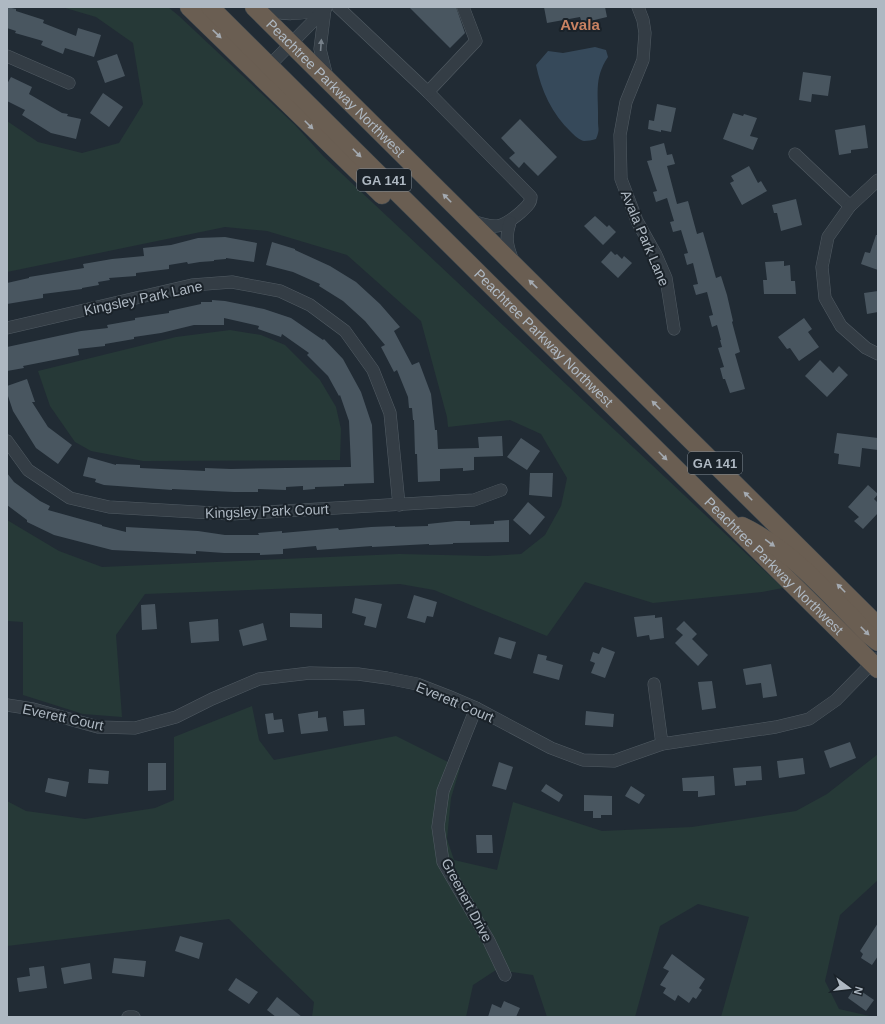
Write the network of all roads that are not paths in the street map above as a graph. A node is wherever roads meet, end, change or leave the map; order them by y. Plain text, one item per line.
1 (189, 7) edge
2 (210, 7) edge
3 (254, 7) edge
4 (258, 7) edge
5 (338, 7) edge
6 (463, 7) edge
7 (638, 7) edge
8 (326, 8) edge
9 (291, 44) junction
10 (7, 56) edge
11 (269, 66) junction
12 (328, 80) junction
13 (69, 83) dead end
14 (428, 92) junction
15 (795, 154) dead end
16 (878, 180) edge
17 (850, 206) junction
18 (471, 221) junction
19 (510, 222) junction
20 (514, 265) junction
21 (499, 294) junction
22 (7, 328) edge
23 (674, 329) dead end
24 (878, 354) edge
25 (7, 442) edge
26 (501, 490) dead end
27 (399, 505) junction
28 (724, 517) junction
29 (871, 612) edge
30 (878, 626) edge
31 (878, 642) edge
32 (877, 663) edge
33 (654, 684) dead end
34 (7, 705) edge
35 (476, 708) junction
36 (662, 744) junction
37 (506, 976) dead end
38 (128, 1017) edge
39 (134, 1017) edge

1 -> 21 highway
2 - 11 highway, Peachtree Parkway Northwest / GA 141
3 - 9 highway, Peachtree Parkway Northwest / GA 141
4 - 8 street
5 - 14 street
6 - 14 street
7 - 23 street, Avala Park Lane
8 - 9 street
12 -> 8 street
9 - 11 street
9 - 12 highway, Peachtree Parkway Northwest / GA 141
10 - 13 street
11 -> 21 highway, Peachtree Parkway Northwest / GA 141
18 -> 12 highway, Peachtree Parkway Northwest / GA 141
14 - 19 street
15 - 17 street
16 - 17 street
17 - 24 street
18 - 19 street
18 - 20 highway, Peachtree Parkway Northwest / GA 141
19 - 20 street
29 -> 20 highway, Peachtree Parkway Northwest / GA 141
21 -> 28 highway, Peachtree Parkway Northwest / GA 141
22 - 27 street, Kingsley Park Lane
25 - 27 street, Kingsley Park Court
26 - 27 street, Kingsley Park Court
28 -> 31 highway
28 - 32 highway, Peachtree Parkway Northwest / GA 141
29 - 30 highway, Peachtree Parkway Northwest / GA 141
32 - 36 street, Everett Court
33 - 36 street
34 - 35 street, Everett Court
35 - 36 street, Everett Court
35 - 37 street, Greenert Drive
38 - 39 street

